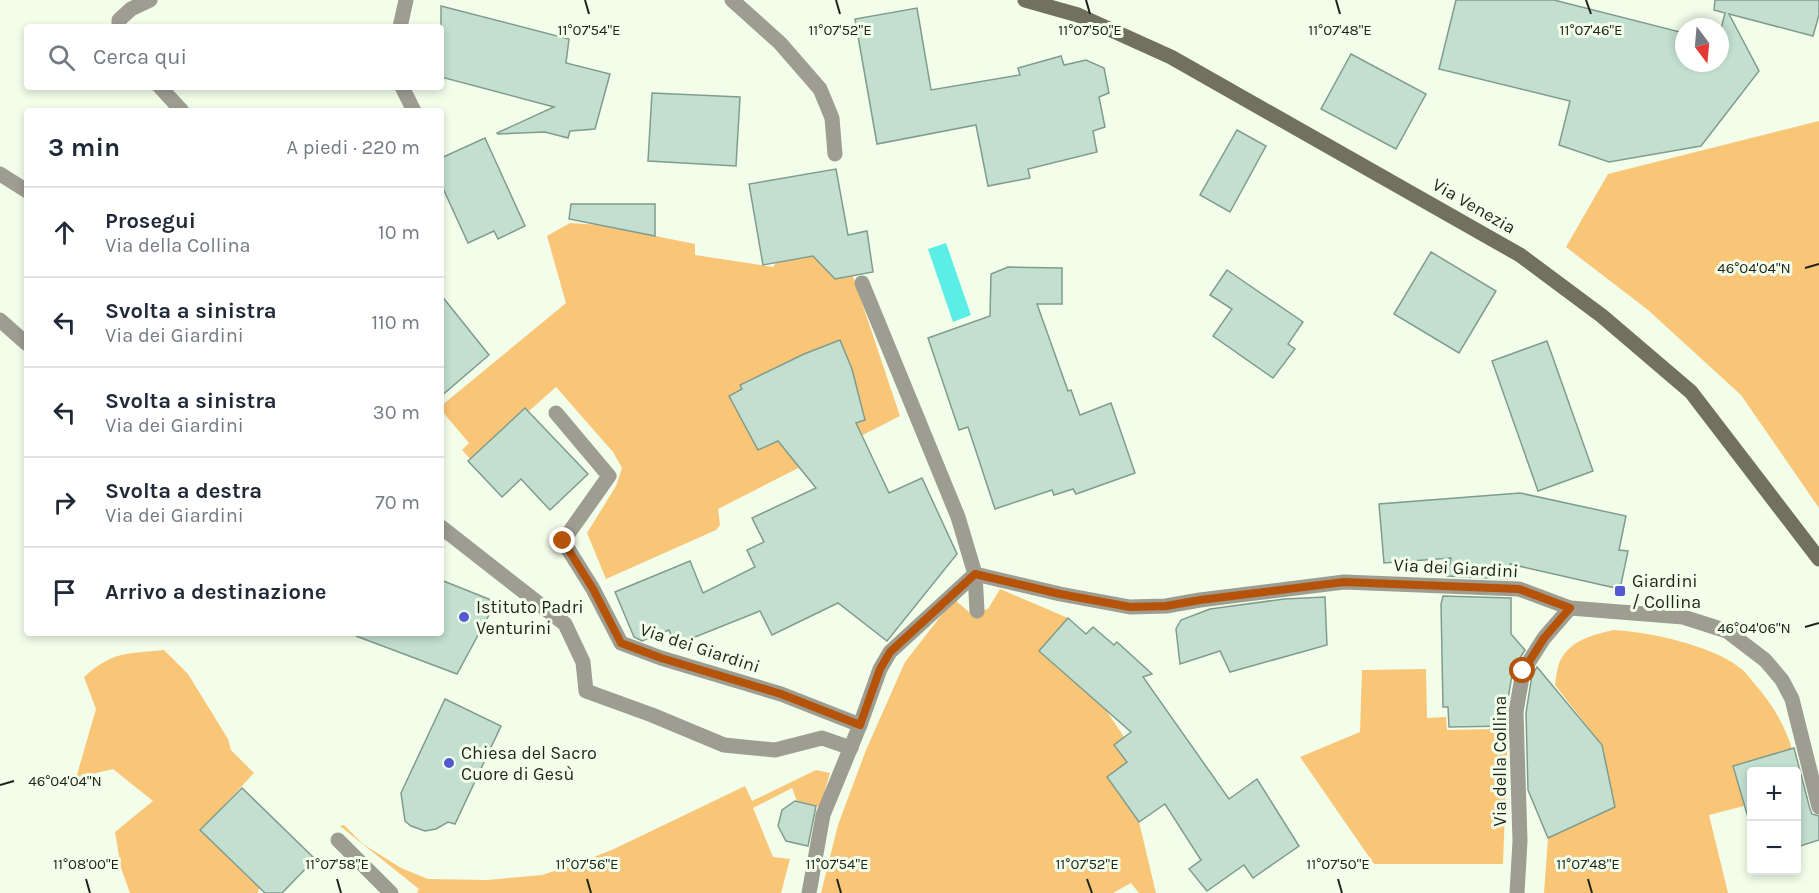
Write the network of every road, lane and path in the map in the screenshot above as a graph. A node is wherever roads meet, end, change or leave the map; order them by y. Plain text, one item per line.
1 (150, 0) edge
2 (406, 0) edge
3 (732, 0) edge
4 (1025, 0) edge
5 (118, 24) edge
6 (401, 24) edge
7 (163, 90) edge
8 (404, 90) edge
9 (179, 108) edge
10 (412, 108) edge
11 (835, 154) dead end
12 (0, 174) edge
13 (24, 189) edge
14 (862, 283) dead end
15 (0, 320) edge
16 (24, 341) edge
17 (556, 414) dead end
18 (444, 529) edge
19 (1819, 560) edge
20 (975, 574) junction
21 (1570, 608) junction
22 (977, 611) dead end
23 (860, 725) junction
24 (851, 748) junction
25 (1819, 807) edge
26 (338, 840) dead end
27 (391, 893) edge
28 (809, 893) edge
29 (1517, 893) edge

1 - 5 street
2 - 6 street
3 - 11 street
4 - 19 main road, Via Venezia
7 - 9 street
8 - 10 street
12 - 13 street
14 - 20 street
15 - 16 street
17 - 23 street, Via dei Giardini
18 - 24 street
20 - 21 street, Via dei Giardini
20 - 22 street
20 - 23 street
21 - 25 street, Via dei Giardini
21 - 29 street, Via della Collina
23 - 24 street
24 - 28 street
26 - 27 street

